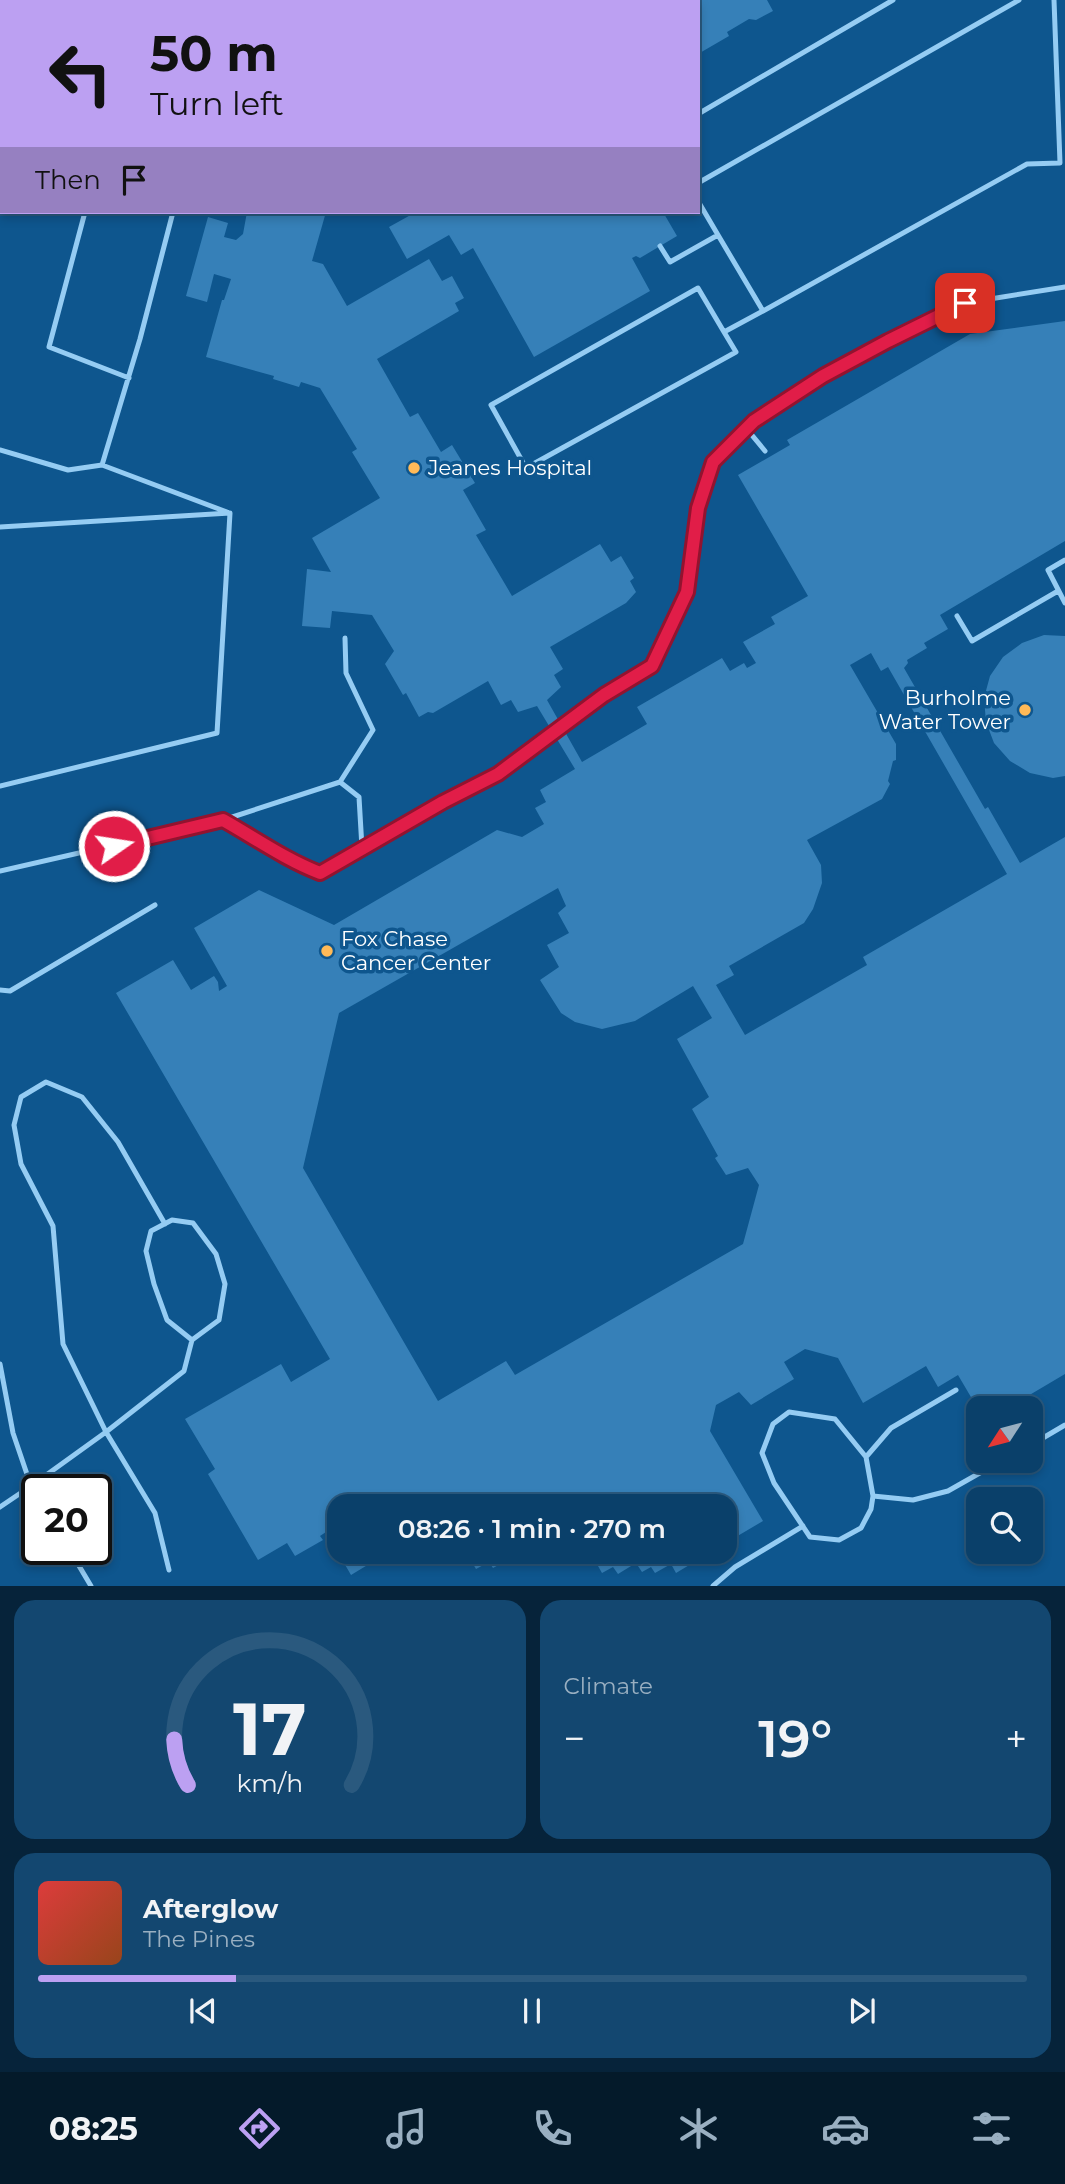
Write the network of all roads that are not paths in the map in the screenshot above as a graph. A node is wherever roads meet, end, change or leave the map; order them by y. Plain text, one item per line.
1 (893, 0) edge
2 (1019, 0) edge
3 (1054, 0) edge
4 (700, 113) edge
5 (1063, 163) edge
6 (700, 182) edge
7 (700, 204) edge
8 (84, 214) edge
9 (172, 214) edge
10 (718, 234) junction
11 (660, 246) dead end
12 (1065, 287) edge
13 (763, 311) junction
14 (724, 332) junction
15 (129, 378) junction
16 (746, 428) junction
17 (0, 450) edge
18 (765, 451) dead end
19 (102, 465) junction
20 (230, 513) junction
21 (0, 527) edge
22 (1065, 560) edge
23 (1058, 591) junction
24 (1065, 603) edge
25 (957, 616) dead end
26 (345, 638) dead end
27 (340, 782) junction
28 (0, 786) edge
29 (223, 820) junction
30 (362, 848) junction
31 (0, 871) edge
32 (155, 905) dead end
33 (0, 990) edge
34 (165, 1224) junction
35 (192, 1340) junction
36 (0, 1364) edge
37 (956, 1390) dead end
38 (1065, 1426) edge
39 (106, 1432) junction
40 (1043, 1438) edge
41 (866, 1457) junction
42 (27, 1474) edge
43 (48, 1474) edge
44 (978, 1474) edge
45 (21, 1493) edge
46 (873, 1496) junction
47 (0, 1507) edge
48 (803, 1526) junction
49 (79, 1565) edge
50 (169, 1570) dead end
51 (91, 1586) edge
52 (713, 1586) edge

1 - 4 lane
2 - 6 lane
3 - 5 lane
5 - 13 lane
7 - 10 lane
8 - 15 lane
9 - 15 lane
10 - 11 lane
10 - 13 lane
12 - 16 lane
13 - 14 lane
14 - 14 lane
15 - 19 lane
16 - 18 lane
16 - 30 lane
17 - 19 lane
19 - 20 lane
20 - 21 lane
20 - 28 lane
22 - 23 lane
23 - 24 lane
23 - 25 lane
26 - 27 lane
27 - 29 lane
27 - 30 lane
29 - 30 lane
29 - 31 lane
32 - 33 lane
34 - 35 lane
34 - 35 lane
34 - 39 lane
35 - 39 lane
36 - 42 lane
37 - 41 lane
38 - 40 lane
39 - 43 lane
39 - 50 lane
41 - 46 lane
41 - 48 lane
44 - 46 lane
45 - 47 lane
46 - 48 lane
48 - 52 lane
49 - 51 lane

